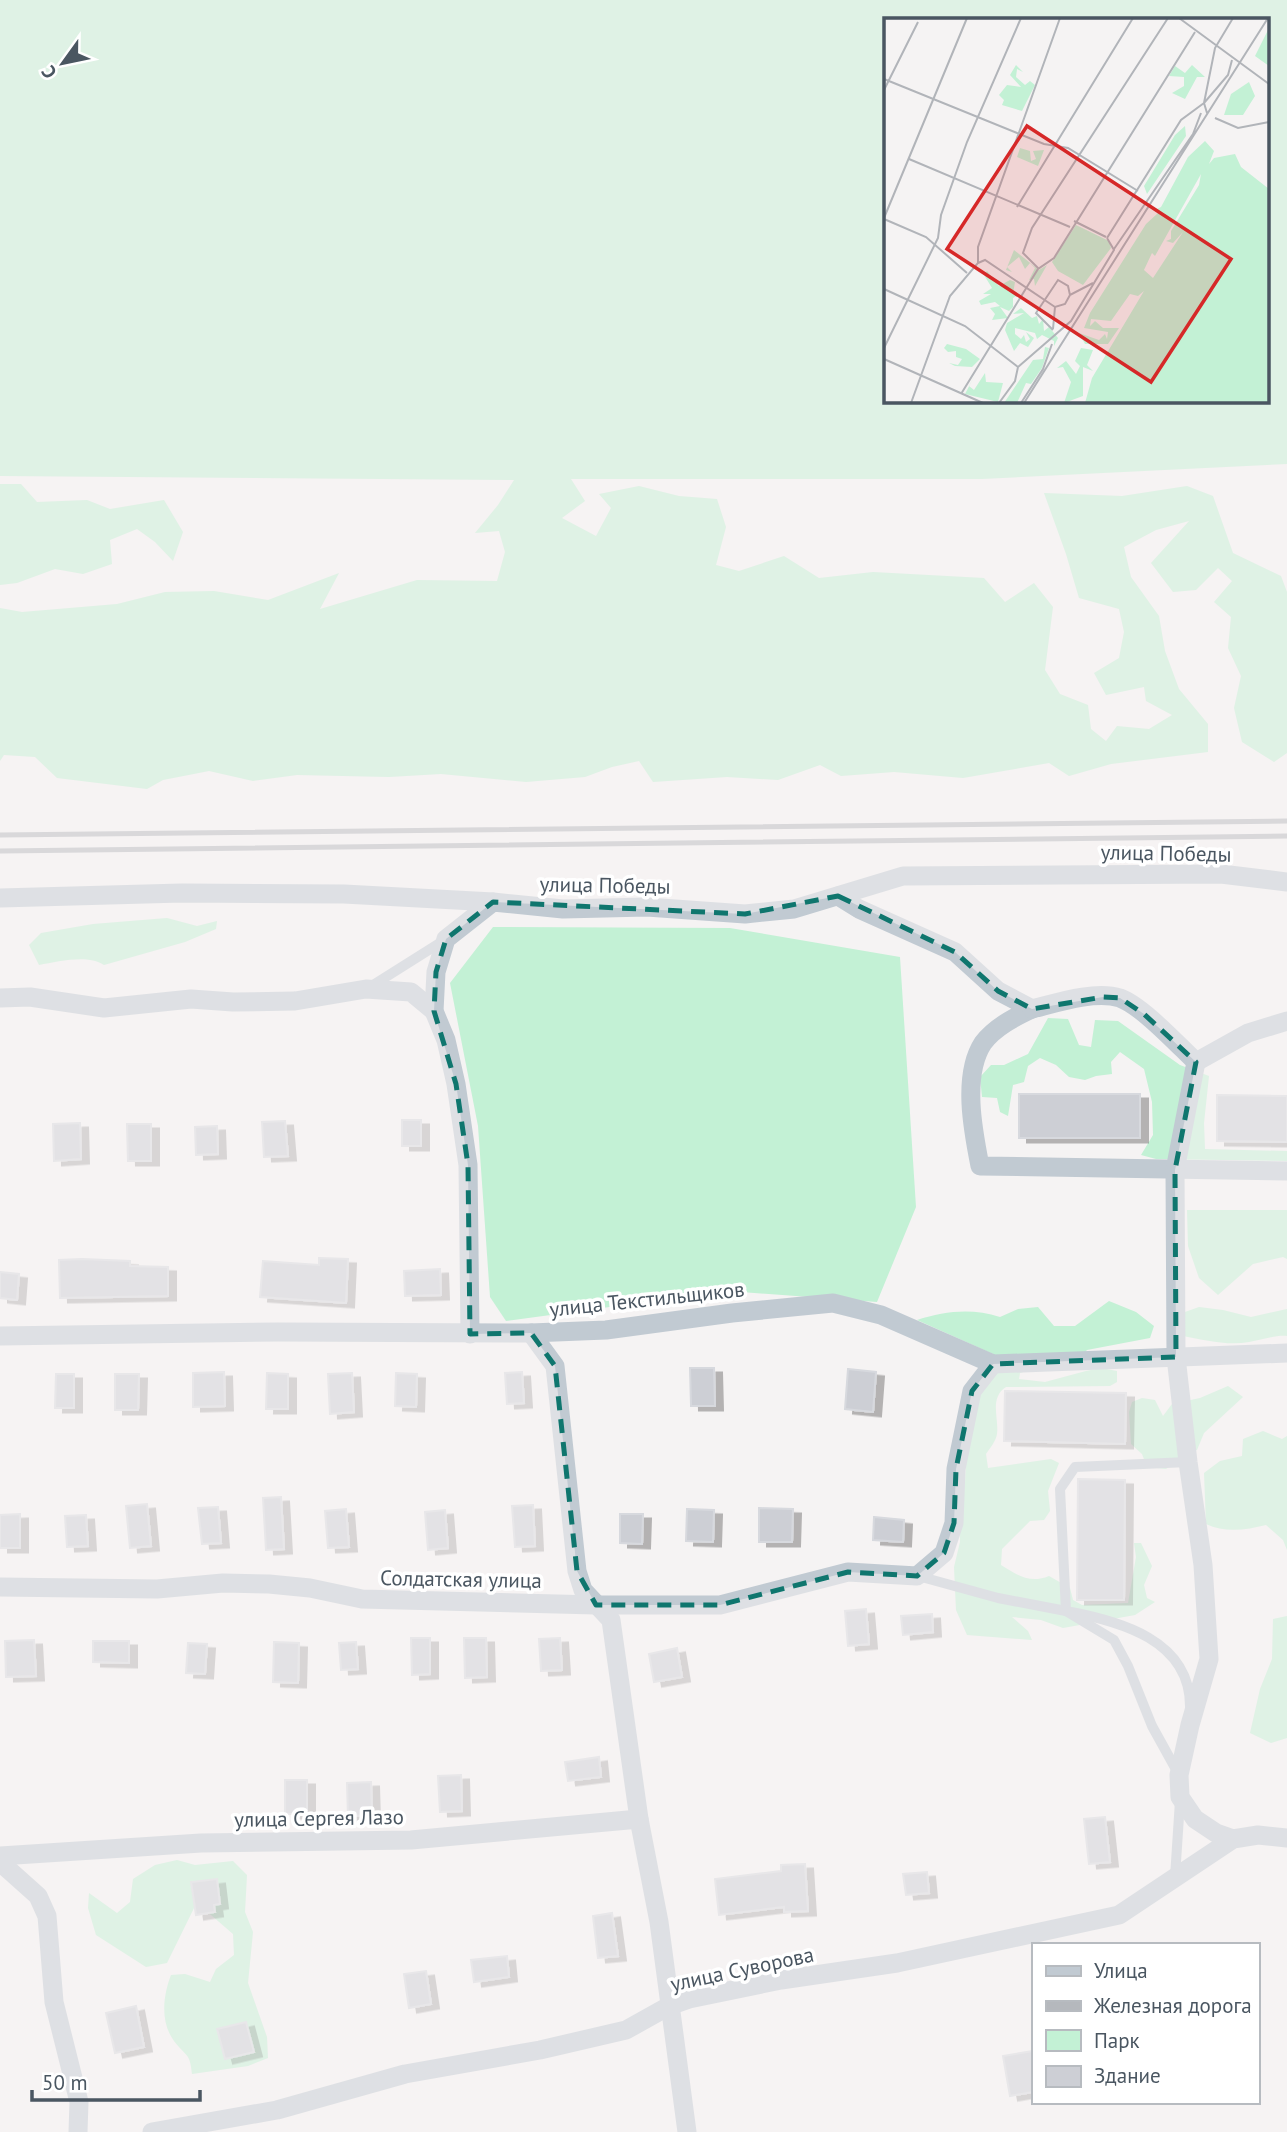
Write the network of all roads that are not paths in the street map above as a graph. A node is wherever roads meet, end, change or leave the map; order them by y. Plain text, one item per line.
1 (1287, 882) edge
2 (838, 896) junction
3 (0, 898) edge
4 (494, 902) junction
5 (446, 939) junction
6 (366, 989) junction
7 (0, 998) edge
8 (1032, 1009) junction
9 (434, 1011) junction
10 (1287, 1021) edge
11 (1196, 1062) junction
12 (1175, 1170) junction
13 (1287, 1171) edge
14 (531, 1333) junction
15 (470, 1334) junction
16 (0, 1336) edge
17 (1287, 1353) edge
18 (1176, 1357) junction
19 (993, 1364) junction
20 (1188, 1462) junction
21 (917, 1576) junction
22 (0, 1587) edge
23 (596, 1605) junction
24 (1066, 1611) junction
25 (1190, 1725) junction
26 (1179, 1774) junction
27 (1180, 1797) junction
28 (639, 1819) junction
29 (1287, 1838) edge
30 (1233, 1839) junction
31 (0, 1856) edge
32 (0, 1862) edge
33 (1175, 1877) junction
34 (669, 2007) junction
35 (78, 2132) edge
36 (152, 2132) edge
37 (687, 2132) edge

1 - 2 street, улица Победы
2 - 4 street, улица Победы
2 - 8 street
3 - 4 street, улица Победы
4 - 5 street
5 - 6 lane
5 - 9 street
6 - 7 street
6 - 9 street
8 - 11 street
8 - 12 street
9 - 15 street
10 - 11 street
11 - 12 street
12 - 13 street
12 - 18 street
14 - 15 street, улица Текстильщиков
14 - 19 street, улица Текстильщиков
14 - 23 street
15 - 16 street, улица Текстильщиков
17 - 18 street, улица Текстильщиков
18 - 19 street, улица Текстильщиков
18 - 20 street
19 - 21 street
20 - 24 lane
20 - 25 street
21 - 23 street, Солдатская улица
21 - 24 lane
22 - 23 street, Солдатская улица
23 - 28 street
24 - 25 lane
24 - 26 lane
25 - 26 street
26 - 27 street
27 - 30 street
27 - 33 lane
28 - 31 street, улица Сергея Лазо
28 - 34 street
29 - 30 street, улица Суворова
30 - 33 street, улица Суворова
32 - 35 street
33 - 34 street, улица Суворова
34 - 36 street, улица Суворова
34 - 37 street

